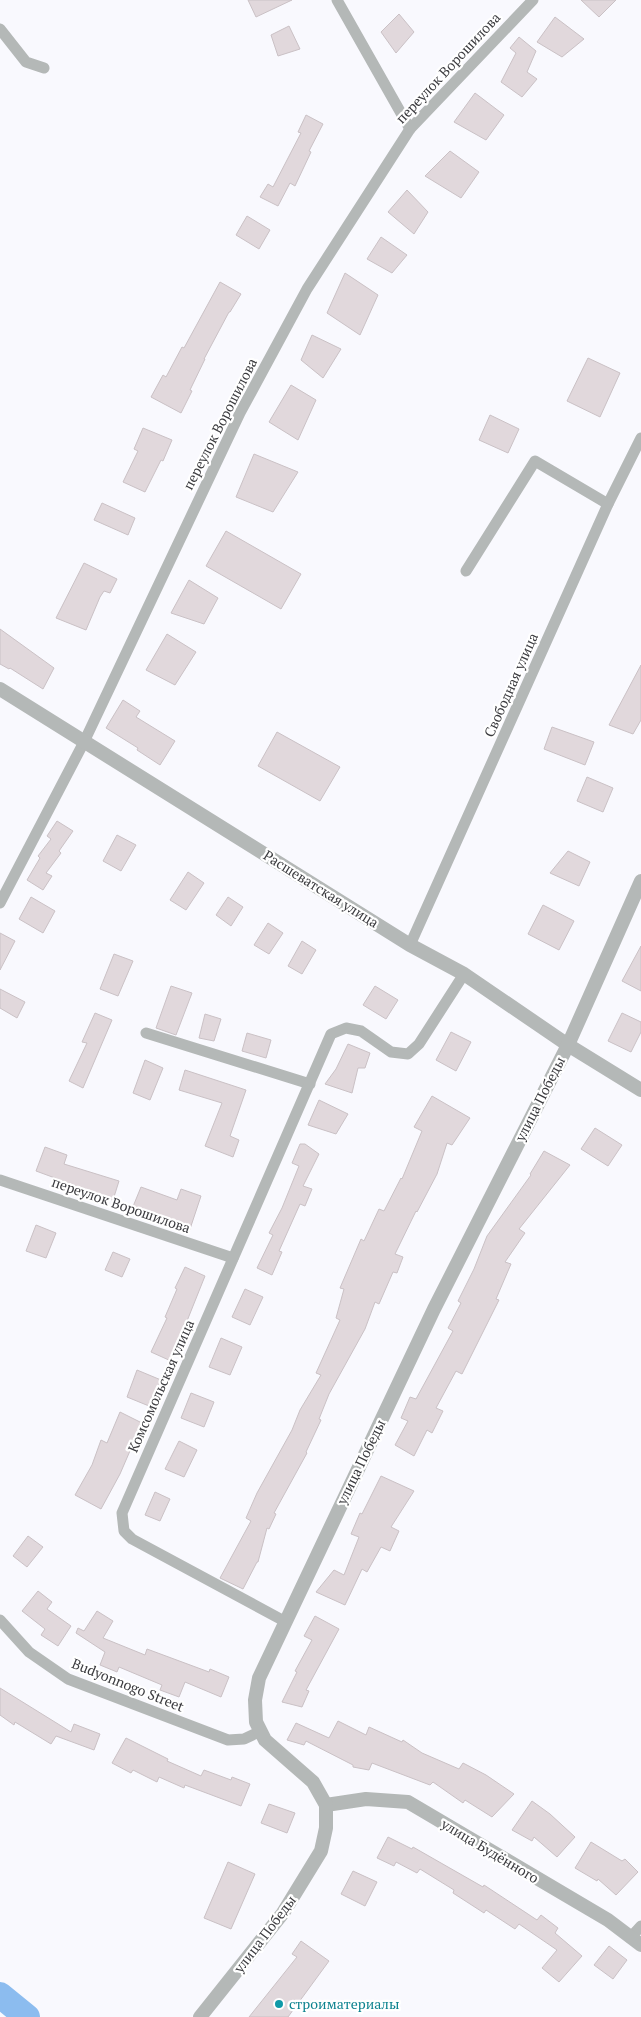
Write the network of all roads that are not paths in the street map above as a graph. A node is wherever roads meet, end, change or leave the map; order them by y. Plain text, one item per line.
1 (337, 0) edge
2 (533, 0) edge
3 (0, 29) edge
4 (44, 68) dead end
5 (410, 130) junction
6 (641, 438) edge
7 (608, 504) junction
8 (466, 571) dead end
9 (0, 689) edge
10 (84, 742) junction
11 (641, 881) edge
12 (0, 903) edge
13 (410, 944) junction
14 (464, 974) junction
15 (146, 1033) dead end
16 (568, 1045) junction
17 (310, 1084) junction
18 (641, 1090) edge
19 (0, 1180) edge
20 (233, 1258) junction
21 (0, 1620) edge
22 (286, 1622) junction
23 (261, 1731) junction
24 (326, 1805) junction
25 (641, 1926) edge
26 (635, 1942) edge
27 (200, 2017) edge

1 - 5 street
2 - 5 street, переулок Ворошилова
3 - 4 street
5 - 10 street, переулок Ворошилова
6 - 7 street, Свободная улица
7 - 8 street
7 - 13 street, Свободная улица
9 - 10 street, Расшеватская улица
10 - 12 street, переулок Ворошилова
10 - 13 street, Расшеватская улица
11 - 16 street, улица Победы
13 - 14 street, Расшеватская улица
14 - 16 street, Расшеватская улица
14 - 17 street, Комсомольская улица
15 - 17 street
16 - 18 street, Расшеватская улица
16 - 22 street, улица Победы
17 - 20 street, Комсомольская улица
19 - 20 street, переулок Ворошилова
20 - 22 street, Комсомольская улица
21 - 23 street, Budyonnogo Street
22 - 23 street, улица Победы
23 - 24 street, улица Победы
24 - 26 street, улица Будённого
24 - 27 street, улица Победы
25 - 26 street

